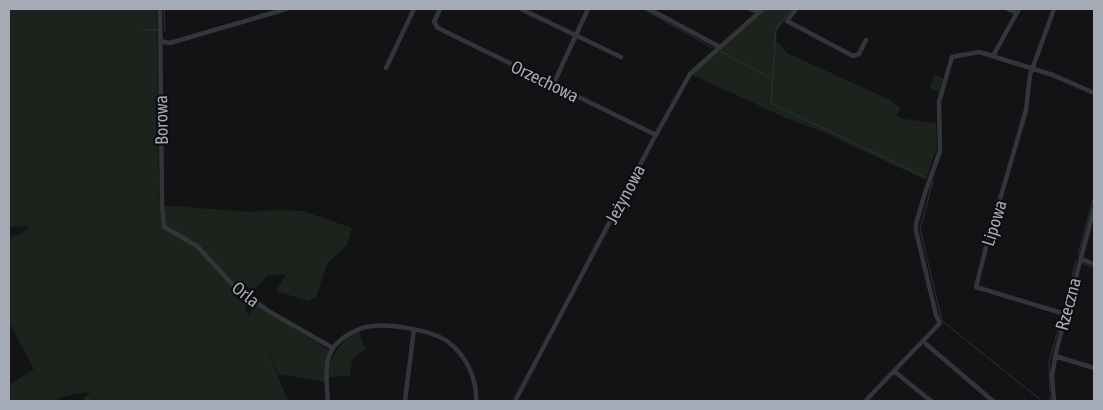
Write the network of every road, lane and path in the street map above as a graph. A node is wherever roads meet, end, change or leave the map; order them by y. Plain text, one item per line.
1 (160, 9) edge
2 (286, 9) edge
3 (414, 9) edge
4 (440, 9) edge
5 (522, 9) edge
6 (588, 9) edge
7 (649, 9) edge
8 (750, 9) edge
9 (763, 9) edge
10 (796, 9) edge
11 (1008, 9) edge
12 (1054, 9) edge
13 (1018, 11) edge
14 (758, 12) junction
15 (576, 35) junction
16 (866, 40) dead end
17 (160, 41) junction
18 (720, 47) junction
19 (993, 56) junction
20 (620, 58) dead end
21 (386, 68) dead end
22 (1032, 68) junction
23 (553, 85) junction
24 (1094, 93) edge
25 (656, 135) junction
26 (1094, 209) edge
27 (168, 230) joint
28 (1080, 259) junction
29 (1094, 264) edge
30 (1065, 314) junction
31 (414, 329) junction
32 (926, 344) dead end
33 (333, 348) junction
34 (1055, 356) junction
35 (1094, 368) edge
36 (894, 371) junction
37 (328, 401) edge
38 (405, 401) edge
39 (476, 401) edge
40 (515, 401) edge
41 (866, 401) edge
42 (931, 401) edge
43 (994, 401) edge
44 (1054, 401) edge

1 - 17 street, Borowa
2 - 17 street
3 - 21 street
4 - 23 street, Orzechowa
5 - 15 street
6 - 15 street
7 - 18 street
8 - 14 street
9 - 14 street, Jeżynowa
10 - 16 street
11 - 13 street
12 - 22 street
13 - 19 street
14 - 18 street, Jeżynowa
15 - 20 street
15 - 23 street
17 - 27 street, Borowa
18 - 25 street, Jeżynowa
19 - 22 street
19 - 36 street
22 - 24 street
22 - 30 street, Lipowa
23 - 25 street, Orzechowa
25 - 40 street, Jeżynowa
26 - 28 street, Rzeczna
27 - 33 street, Orla
28 - 29 street
28 - 30 street, Rzeczna
30 - 34 street, Rzeczna
31 - 33 street
31 - 38 street
31 - 39 street
32 - 43 street
33 - 37 street
34 - 35 street
34 - 44 street, Rzeczna
36 - 41 street
36 - 42 street

